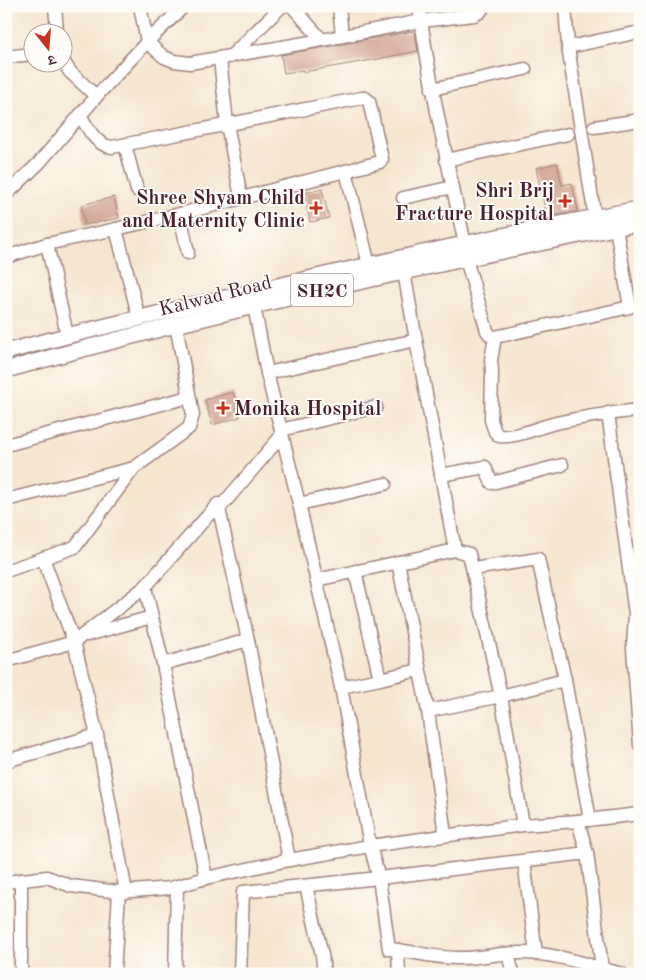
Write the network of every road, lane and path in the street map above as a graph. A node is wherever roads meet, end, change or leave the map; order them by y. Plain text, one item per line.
1 (55, 6) edge
2 (140, 6) edge
3 (184, 6) edge
4 (282, 6) edge
5 (292, 6) edge
6 (339, 6) edge
7 (419, 6) edge
8 (484, 6) edge
9 (565, 6) edge
10 (421, 21) junction
11 (57, 22) edge
12 (640, 32) edge
13 (342, 36) junction
14 (322, 40) junction
15 (148, 42) junction
16 (568, 47) junction
17 (22, 55) edge
18 (6, 57) edge
19 (225, 58) junction
20 (525, 69) dead end
21 (70, 72) edge
22 (432, 89) junction
23 (96, 96) junction
24 (80, 115) junction
25 (640, 120) edge
26 (227, 124) junction
27 (594, 128) dead end
28 (568, 134) dead end
29 (126, 145) junction
30 (446, 160) junction
31 (346, 171) junction
32 (453, 187) junction
33 (137, 190) dead end
34 (6, 195) edge
35 (241, 197) junction
36 (403, 198) dead end
37 (640, 209) edge
38 (180, 214) junction
39 (595, 218) junction
40 (640, 223) edge
41 (616, 228) junction
42 (116, 229) junction
43 (47, 244) junction
44 (465, 244) junction
45 (188, 253) dead end
46 (6, 257) edge
47 (466, 259) junction
48 (369, 265) junction
49 (404, 272) junction
50 (254, 306) junction
51 (139, 318) junction
52 (176, 325) junction
53 (67, 335) junction
54 (496, 337) junction
55 (416, 340) junction
56 (6, 352) edge
57 (6, 370) edge
58 (267, 373) junction
59 (189, 397) junction
60 (376, 407) dead end
61 (640, 410) edge
62 (608, 413) junction
63 (282, 432) junction
64 (6, 445) edge
65 (562, 464) dead end
66 (134, 468) junction
67 (441, 475) junction
68 (385, 484) dead end
69 (6, 500) edge
70 (299, 504) junction
71 (219, 509) junction
72 (455, 550) junction
73 (43, 558) junction
74 (398, 562) junction
75 (473, 570) junction
76 (6, 572) edge
77 (355, 572) junction
78 (316, 580) junction
79 (144, 587) junction
80 (637, 614) edge
81 (152, 617) junction
82 (77, 640) junction
83 (248, 640) junction
84 (6, 661) edge
85 (163, 664) junction
86 (419, 670) junction
87 (380, 679) junction
88 (566, 680) junction
89 (341, 687) junction
90 (501, 696) junction
91 (428, 711) junction
92 (96, 734) junction
93 (640, 745) edge
94 (6, 760) edge
95 (640, 814) edge
96 (584, 820) junction
97 (523, 825) junction
98 (445, 835) junction
99 (370, 846) junction
100 (587, 853) junction
101 (289, 860) junction
102 (524, 861) junction
103 (206, 878) junction
104 (379, 878) junction
105 (21, 880) junction
106 (6, 882) edge
107 (177, 886) junction
108 (306, 886) junction
109 (123, 892) junction
110 (398, 950) junction
111 (508, 954) junction
112 (536, 954) junction
113 (597, 970) edge
114 (21, 974) edge
115 (114, 974) edge
116 (175, 974) edge
117 (240, 974) edge
118 (324, 974) edge
119 (399, 974) edge
120 (514, 974) edge
121 (622, 974) edge

1 - 11 street
2 - 15 street
3 - 15 street
4 - 19 street
5 - 14 street
6 - 13 street
7 - 10 street
8 - 10 street
9 - 16 street
10 - 13 street
10 - 22 street
12 - 16 street
13 - 14 street
14 - 19 street
15 - 19 street
15 - 23 street
16 - 39 street
17 - 18 street
19 - 26 street
20 - 22 street
21 - 23 street
22 - 30 street
23 - 24 street
24 - 29 street
24 - 34 street
25 - 27 street
26 - 29 street
26 - 31 street
26 - 35 street
28 - 30 street
29 - 33 street
30 - 32 street
31 - 35 street
31 - 48 street
32 - 36 street
32 - 44 street
35 - 38 street
37 - 39 main road, Kalwad Road / SH2C
38 - 42 street
38 - 45 street
39 - 44 main road, Kalwad Road / SH2C
40 - 41 main road, Kalwad Road / SH2C
41 - 47 main road, Kalwad Road / SH2C
41 - 54 street
42 - 43 street
42 - 51 street
43 - 46 street
43 - 53 street
44 - 48 main road, Kalwad Road / SH2C
47 - 49 main road, Kalwad Road / SH2C
47 - 54 street
48 - 51 main road, Kalwad Road / SH2C
49 - 50 main road, Kalwad Road / SH2C
49 - 55 street
50 - 52 main road, Kalwad Road / SH2C
50 - 58 street
51 - 53 main road, Kalwad Road / SH2C
52 - 57 main road, Kalwad Road / SH2C
52 - 59 street
53 - 56 main road, Kalwad Road / SH2C
54 - 62 street
55 - 58 street
55 - 67 street
58 - 63 street
59 - 64 street
59 - 66 street
60 - 63 street
61 - 62 street
62 - 80 street
63 - 70 street
63 - 71 street
65 - 67 street
66 - 69 street
66 - 73 street
67 - 72 street
68 - 70 street
70 - 78 street
71 - 79 street
71 - 83 street
72 - 74 street
72 - 75 street
73 - 76 street
73 - 82 street
74 - 77 street
74 - 86 street
75 - 88 street
75 - 90 street
77 - 78 street
77 - 87 street
78 - 89 street
79 - 81 street
79 - 82 street
80 - 93 street
81 - 82 street
81 - 85 street
82 - 84 street
82 - 92 street
83 - 85 street
83 - 101 street
85 - 103 street
86 - 87 street
86 - 91 street
87 - 89 street
88 - 90 street
88 - 96 street
89 - 99 street
90 - 91 street
90 - 97 street
91 - 98 street
92 - 94 street
92 - 109 street
95 - 96 street
96 - 97 street
96 - 100 street
97 - 98 street
98 - 99 street
99 - 101 street
99 - 104 street
100 - 102 street
100 - 113 street
101 - 103 street
102 - 104 street
102 - 112 street
103 - 107 street
104 - 108 street
104 - 110 street
105 - 106 street
105 - 109 street
105 - 114 street
107 - 109 street
107 - 116 street
108 - 117 street
108 - 118 street
109 - 115 street
110 - 111 street
110 - 119 street
111 - 112 street
111 - 120 street
112 - 113 street
113 - 121 street

